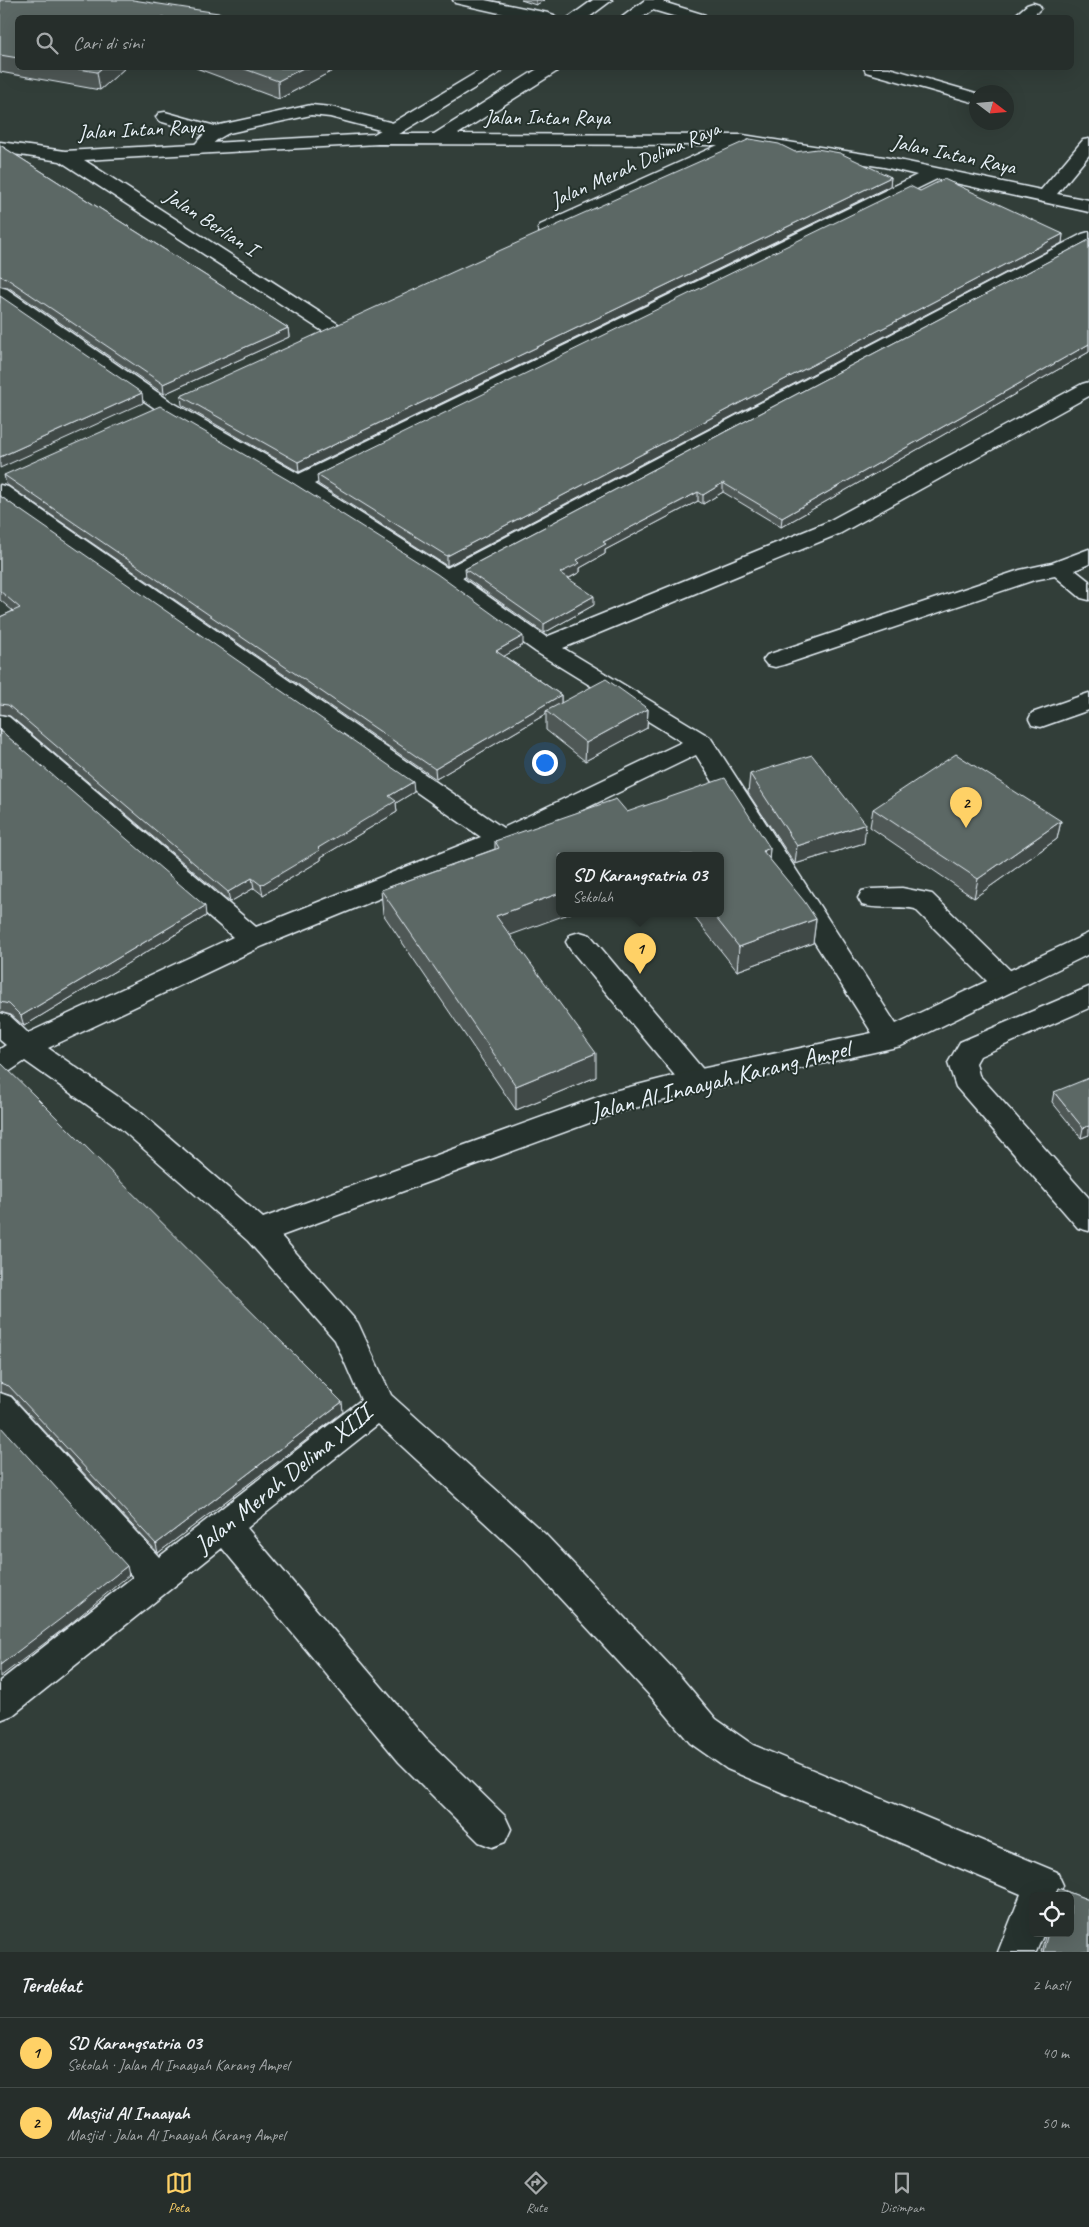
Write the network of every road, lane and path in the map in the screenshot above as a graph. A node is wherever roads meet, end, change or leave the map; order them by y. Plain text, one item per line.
1 (462, 0) edge
2 (604, 0) edge
3 (653, 2) edge
4 (534, 15) edge
5 (581, 15) edge
6 (633, 15) edge
7 (690, 15) edge
8 (492, 70) edge
9 (547, 70) edge
10 (879, 70) edge
11 (947, 73) dead end
12 (933, 85) junction
13 (969, 96) edge
14 (165, 116) dead end
15 (395, 129) junction
16 (217, 132) junction
17 (378, 139) junction
18 (438, 139) junction
19 (743, 140) junction
20 (1089, 144) edge
21 (0, 147) edge
22 (200, 149) junction
23 (65, 156) junction
24 (933, 174) junction
25 (1045, 197) junction
26 (1089, 206) edge
27 (528, 238) edge
28 (1089, 238) edge
29 (0, 293) edge
30 (349, 320) edge
31 (1089, 388) edge
32 (3, 482) edge
33 (298, 483) junction
34 (1089, 556) edge
35 (1059, 568) junction
36 (446, 577) junction
37 (1089, 593) edge
38 (544, 647) junction
39 (775, 660) dead end
40 (1089, 701) edge
41 (1041, 719) dead end
42 (0, 723) edge
43 (701, 743) junction
44 (501, 839) junction
45 (871, 898) dead end
46 (252, 939) junction
47 (580, 942) dead end
48 (1089, 943) edge
49 (1006, 983) junction
50 (1089, 997) edge
51 (0, 1023) edge
52 (891, 1038) junction
53 (12, 1055) edge
54 (696, 1081) junction
55 (1089, 1219) edge
56 (260, 1232) junction
57 (379, 1404) junction
58 (0, 1407) edge
59 (224, 1526) junction
60 (157, 1579) junction
61 (0, 1702) edge
62 (492, 1829) dead end
63 (1041, 1892) edge
64 (1029, 1922) edge
65 (1017, 1952) edge

1 - 4 street
2 - 5 street
3 - 6 street
3 - 7 street
8 - 15 street
9 - 18 street
10 - 12 street
11 - 12 street
12 - 13 street
14 - 16 street
15 - 16 street
15 - 17 street
16 - 22 street
17 - 18 street, Jalan Intan Raya
17 - 22 street, Jalan Intan Raya
18 - 19 street, Jalan Intan Raya
19 - 24 street, Jalan Intan Raya
19 - 27 street, Jalan Merah Delima Raya
20 - 25 street
21 - 23 street, Jalan Intan Raya
22 - 23 street, Jalan Intan Raya
23 - 30 street, Jalan Berlian I
24 - 25 street, Jalan Intan Raya
24 - 33 street
25 - 26 street, Jalan Intan Raya
28 - 36 street
29 - 33 street
31 - 38 street
32 - 44 street
33 - 36 street
34 - 35 street
35 - 37 street
35 - 39 street
36 - 38 street
38 - 43 street
40 - 41 street
42 - 46 street
43 - 44 street
43 - 52 street
44 - 46 street
45 - 49 street
46 - 53 street
47 - 54 street
48 - 49 street, Jalan Al Inaayah Karang Ampel
49 - 52 street, Jalan Al Inaayah Karang Ampel
50 - 55 street
51 - 53 street, Jalan Merah Delima XIII
52 - 54 street, Jalan Al Inaayah Karang Ampel
53 - 56 street, Jalan Merah Delima XIII
54 - 56 street, Jalan Al Inaayah Karang Ampel
56 - 57 street, Jalan Merah Delima XIII
57 - 59 street, Jalan Merah Delima XIII
57 - 63 street
58 - 60 street
59 - 60 street, Jalan Merah Delima XIII
59 - 62 street
60 - 61 street, Jalan Merah Delima XIII
64 - 65 street

